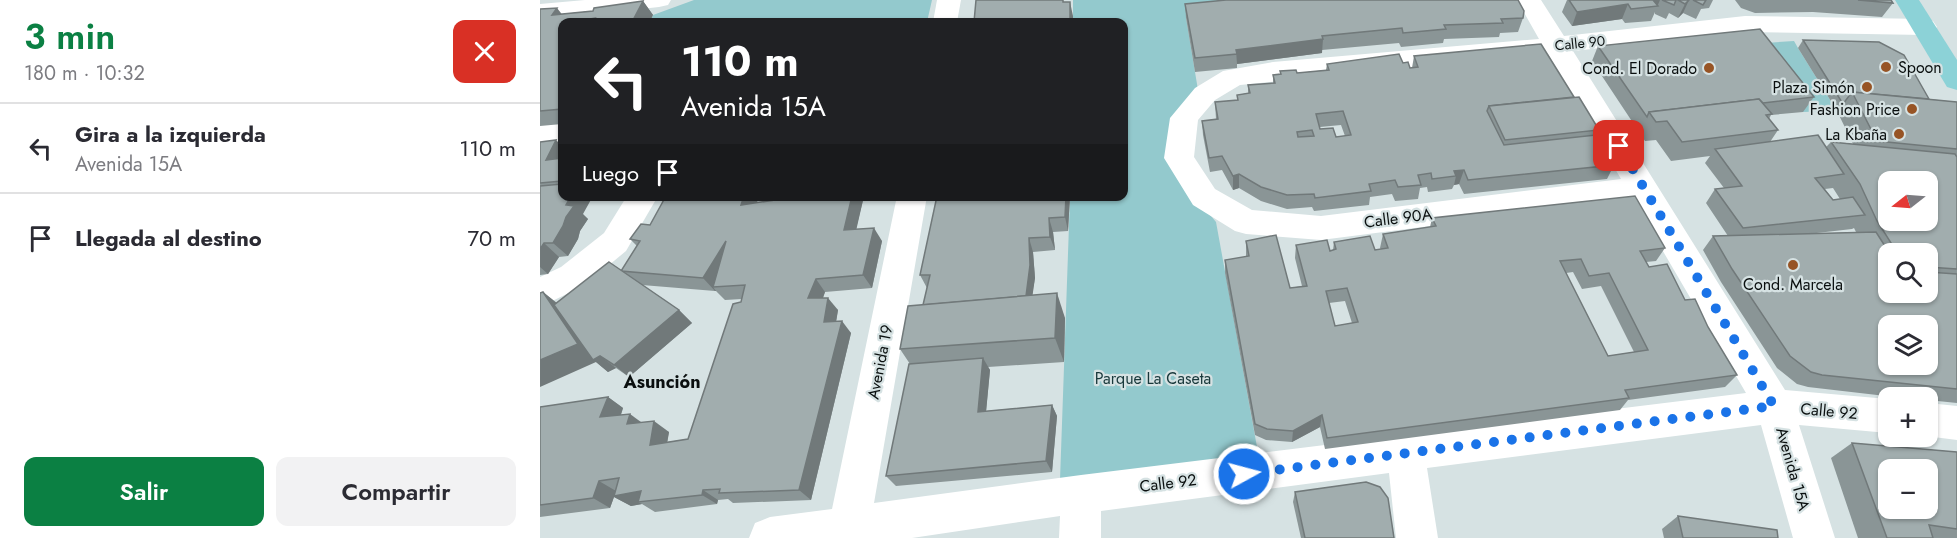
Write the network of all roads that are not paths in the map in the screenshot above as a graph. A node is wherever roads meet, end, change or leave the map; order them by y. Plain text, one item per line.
1 (659, 0) edge
2 (949, 0) edge
3 (1529, 0) edge
4 (1725, 0) edge
5 (1907, 0) edge
6 (540, 12) edge
7 (946, 18) edge
8 (1745, 24) junction
9 (1924, 27) junction
10 (1558, 45) junction
11 (1957, 81) edge
12 (558, 133) edge
13 (540, 135) edge
14 (1179, 158) joint
15 (1644, 187) junction
16 (641, 201) edge
17 (911, 201) edge
18 (540, 293) edge
19 (1774, 406) junction
20 (1878, 415) edge
21 (1938, 421) edge
22 (1957, 423) edge
23 (1406, 454) junction
24 (1081, 494) junction
25 (849, 527) junction
26 (770, 538) edge
27 (1080, 538) edge
28 (1417, 538) edge
29 (1814, 538) edge

1 - 6 street
2 - 7 street
3 - 10 street, Avenida 15A
4 - 8 street
5 - 9 main road
8 - 9 street, Calle 90
8 - 10 street, Calle 90
9 - 11 main road
10 - 14 street, Calle 90
10 - 15 street, Avenida 15A
12 - 13 street
14 - 15 street, Calle 90A
15 - 19 street, Avenida 15A
16 - 18 street
17 - 25 street, Avenida 19
19 - 20 street, Calle 92
19 - 23 street, Calle 92
19 - 29 street, Avenida 15A
21 - 22 street
23 - 24 street, Calle 92
23 - 28 street
24 - 25 street, Calle 92
24 - 27 street
25 - 26 street, Calle 92

